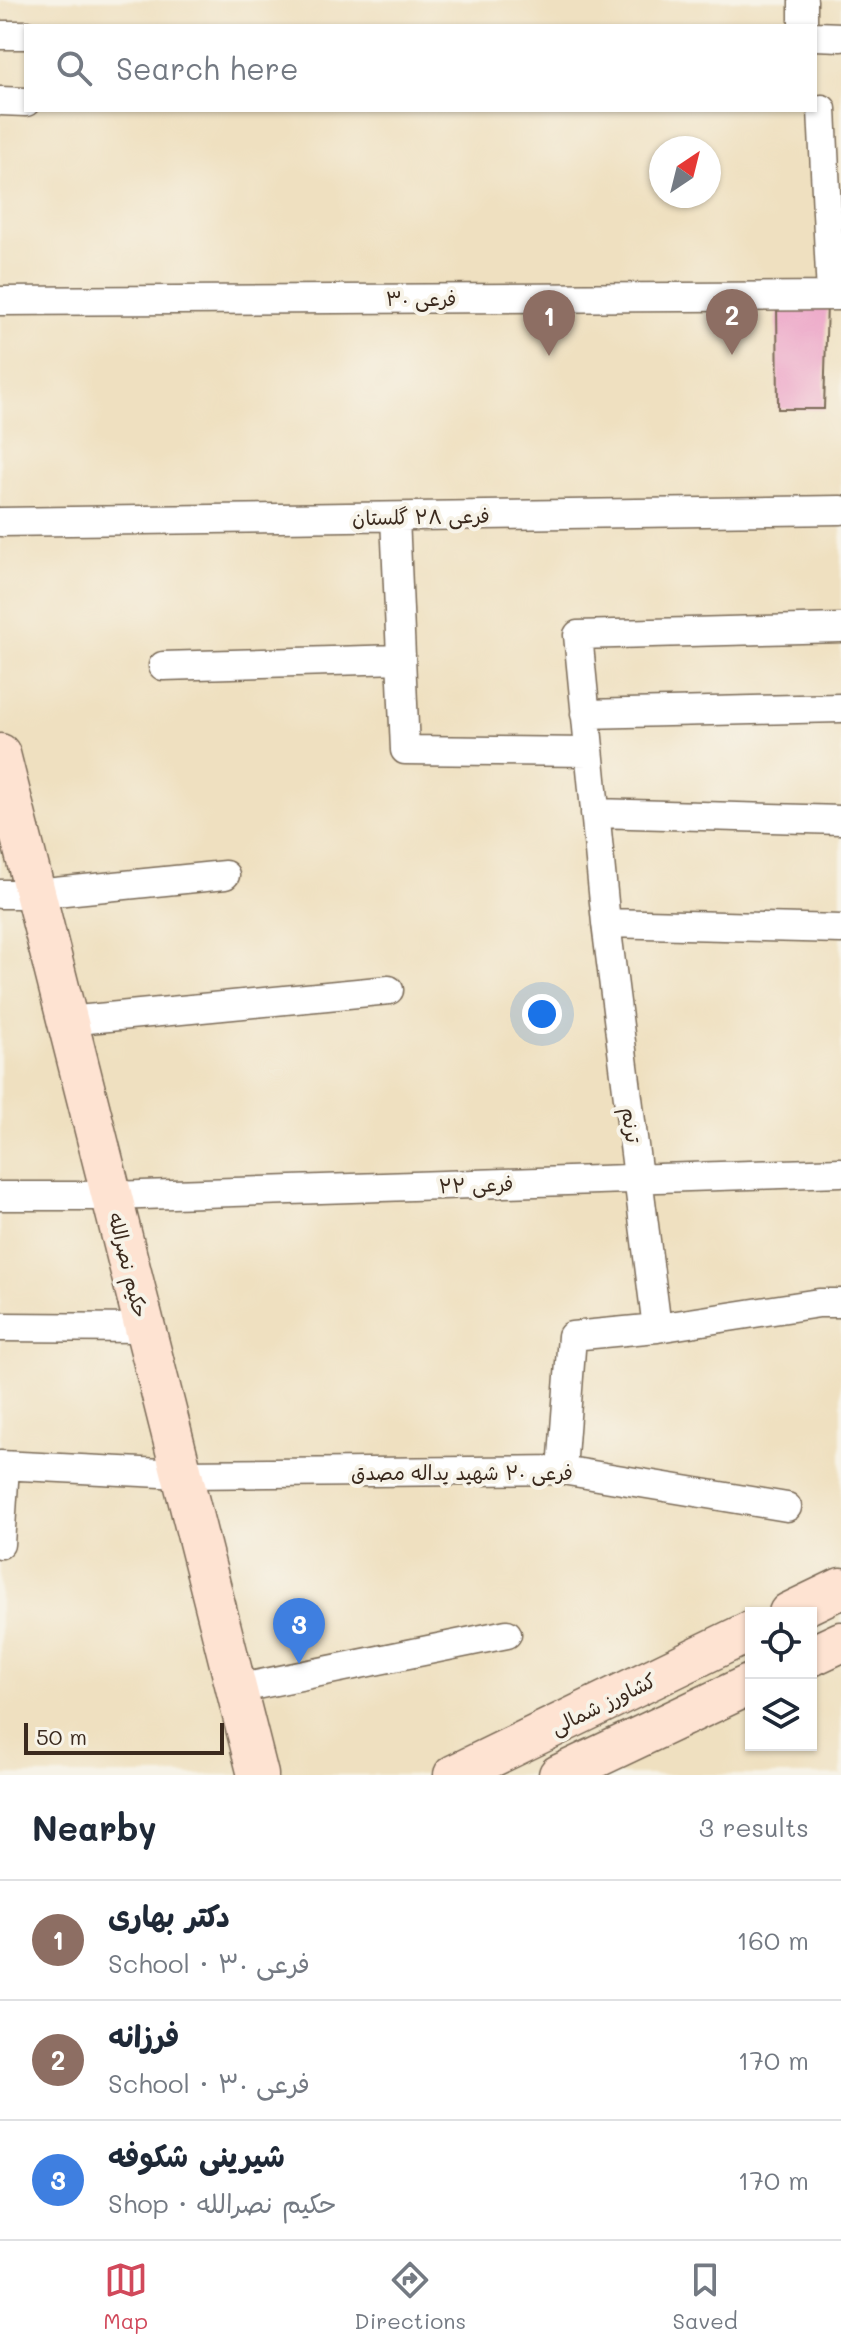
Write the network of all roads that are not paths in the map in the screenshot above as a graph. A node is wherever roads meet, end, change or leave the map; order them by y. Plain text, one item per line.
1 (803, 0) edge
2 (803, 24) edge
3 (0, 35) edge
4 (24, 35) edge
5 (817, 36) edge
6 (841, 37) edge
7 (0, 101) edge
8 (24, 102) edge
9 (826, 109) edge
10 (836, 296) edge
11 (0, 301) edge
12 (841, 510) edge
13 (395, 517) junction
14 (0, 522) edge
15 (841, 628) edge
16 (401, 659) junction
17 (163, 666) dead end
18 (841, 708) edge
19 (585, 714) junction
20 (589, 752) junction
21 (0, 754) edge
22 (595, 813) junction
23 (841, 820) edge
24 (225, 875) dead end
25 (18, 894) edge
26 (606, 923) junction
27 (841, 929) edge
28 (389, 990) dead end
29 (67, 1021) junction
30 (841, 1172) edge
31 (638, 1179) junction
32 (0, 1196) edge
33 (111, 1196) junction
34 (841, 1303) edge
35 (0, 1327) edge
36 (145, 1328) junction
37 (657, 1328) junction
38 (3, 1466) edge
39 (562, 1470) junction
40 (182, 1474) junction
41 (787, 1507) dead end
42 (0, 1544) edge
43 (841, 1588) edge
44 (801, 1607) edge
45 (507, 1634) dead end
46 (745, 1634) edge
47 (745, 1687) edge
48 (236, 1689) junction
49 (258, 1775) edge
50 (454, 1775) edge
51 (559, 1775) edge

1 - 2 street
3 - 4 street
5 - 6 street
7 - 8 street
9 - 10 street
10 - 11 street, فرعی ۳۰
12 - 13 street, فرعی ۲۸ گلستان
13 - 14 street, فرعی ۲۸ گلستان
13 - 16 street
15 - 19 street, ترنم
16 - 17 street
16 - 20 street
18 - 19 street
19 - 20 street, ترنم
20 - 22 street, ترنم
21 - 25 main road, حکیم نصرالله
22 - 23 street
22 - 26 street, ترنم
24 - 25 street
25 - 29 main road, حکیم نصرالله
26 - 27 street
26 - 31 street, ترنم
28 - 29 street
29 - 33 main road, حکیم نصرالله
30 - 31 street, فرعی ۲۲
31 - 33 street, فرعی ۲۲
31 - 37 street, ترنم
32 - 33 street, فرعی ۲۲
33 - 36 main road, حکیم نصرالله
34 - 37 street
35 - 36 street
36 - 40 main road, حکیم نصرالله
37 - 39 street
38 - 40 street, فرعی ۲۰ شهید یداله مصدق
38 - 42 street
39 - 40 street, فرعی ۲۰ شهید یداله مصدق
39 - 41 street, فرعی ۲۰ شهید یداله مصدق
40 - 48 main road, حکیم نصرالله
43 - 44 main road
45 - 48 street
46 - 50 main road, کشاورز شمالی
47 - 51 main road
48 - 49 main road, حکیم نصرالله

